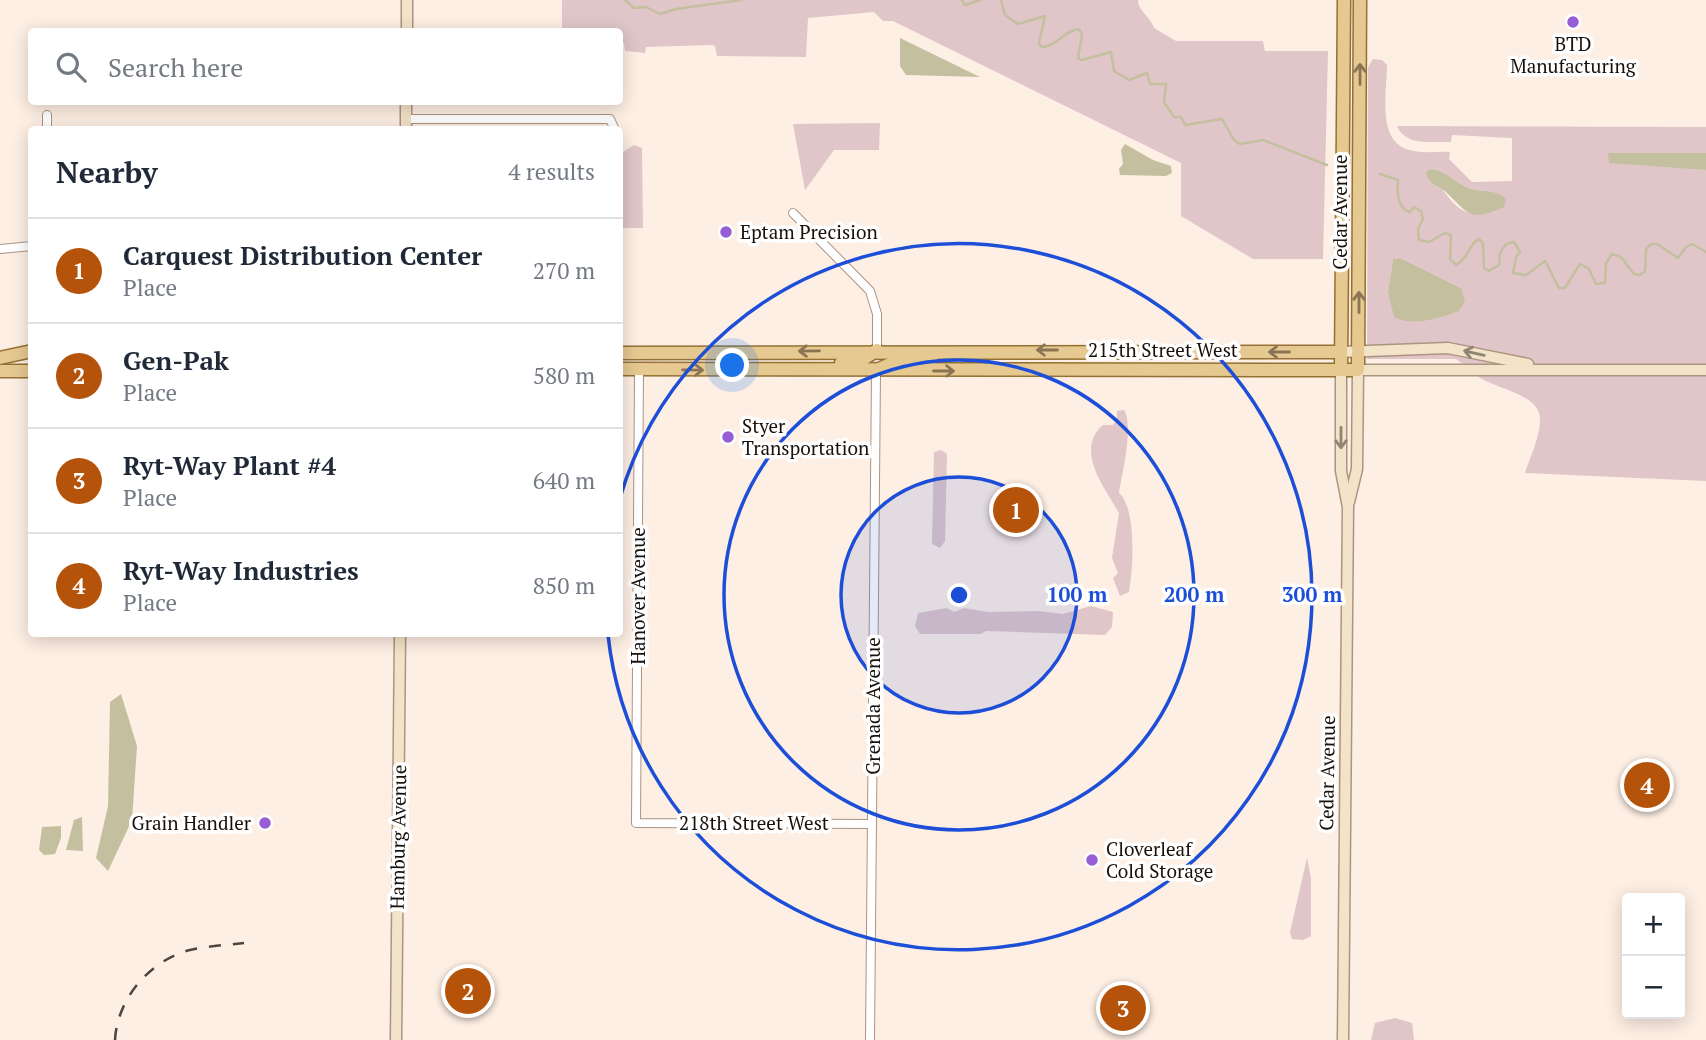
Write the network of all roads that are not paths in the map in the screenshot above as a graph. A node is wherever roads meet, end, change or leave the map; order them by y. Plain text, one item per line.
1 (407, 0) edge
2 (1344, 0) edge
3 (1360, 0) edge
4 (407, 28) edge
5 (406, 105) edge
6 (47, 115) dead end
7 (406, 124) edge
8 (47, 126) edge
9 (613, 126) edge
10 (793, 213) dead end
11 (28, 246) edge
12 (0, 248) edge
13 (877, 350) junction
14 (990, 350) junction
15 (0, 351) edge
16 (28, 351) edge
17 (28, 352) edge
18 (1341, 352) junction
19 (1358, 352) junction
20 (623, 353) edge
21 (0, 358) edge
22 (623, 369) edge
23 (639, 369) junction
24 (747, 370) junction
25 (1341, 370) junction
26 (1358, 370) junction
27 (1565, 370) junction
28 (1706, 370) edge
29 (28, 371) edge
30 (876, 371) junction
31 (0, 372) edge
32 (1348, 507) junction
33 (400, 637) edge
34 (636, 823) joint
35 (872, 824) junction
36 (396, 1040) edge
37 (870, 1040) edge
38 (1343, 1040) edge

1 - 4 street
2 - 18 main road, Cedar Avenue
19 -> 3 main road, Cedar Avenue
5 - 7 street
6 - 8 street
7 - 9 street
10 - 13 street
11 - 12 street
13 - 14 main road, 215th Street West
13 -> 20 main road, 215th Street West
13 - 24 main road
18 -> 14 main road, 215th Street West
14 - 30 main road
15 - 16 main road
17 - 21 main road
18 - 19 street
18 - 25 main road, Cedar Avenue
19 - 26 main road, Cedar Avenue
27 -> 19 street
22 - 23 main road, 215th Street West
23 -> 24 main road, 215th Street West
23 - 34 street, Hanover Avenue
24 - 30 main road, 215th Street West
25 - 26 main road, 215th Street West
30 -> 25 main road, 215th Street West
25 -> 32 street, Cedar Avenue
26 - 27 street, 215th Street West
26 - 32 street, Cedar Avenue
27 - 28 street, 215th Street West
29 - 31 main road
30 - 35 street, Grenada Avenue
32 - 38 street, Cedar Avenue
33 - 36 street, Hamburg Avenue
34 - 35 street, 218th Street West
35 - 37 street, Grenada Avenue

